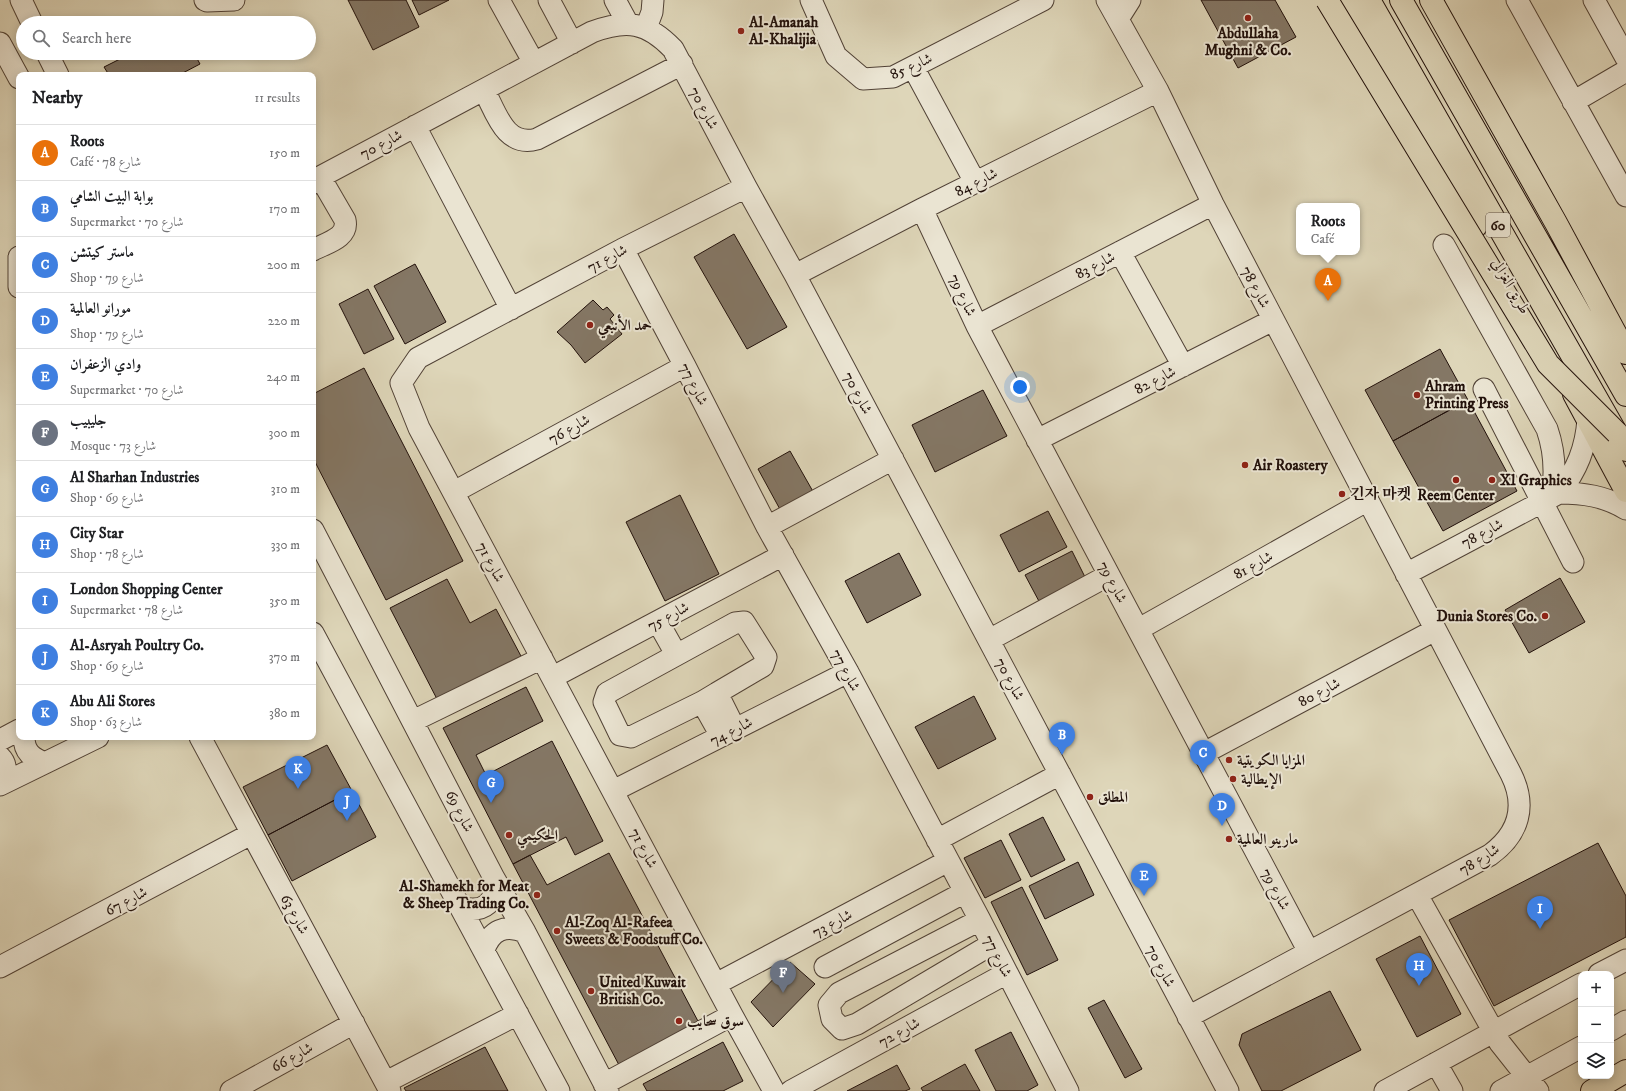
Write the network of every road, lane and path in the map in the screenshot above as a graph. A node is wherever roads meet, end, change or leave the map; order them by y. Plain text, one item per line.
1 (21, 0) edge
2 (205, 0) edge
3 (234, 0) edge
4 (499, 0) edge
5 (549, 0) edge
6 (615, 0) edge
7 (653, 0) edge
8 (811, 0) edge
9 (1043, 0) edge
10 (1107, 0) edge
11 (1130, 0) edge
12 (1327, 0) edge
13 (1346, 0) edge
14 (1369, 0) edge
15 (1401, 0) edge
16 (1413, 0) edge
17 (1431, 0) edge
18 (1517, 0) edge
19 (1594, 0) edge
20 (29, 16) edge
21 (1118, 19) junction
22 (637, 26) junction
23 (0, 43) edge
24 (572, 43) junction
25 (1626, 58) edge
26 (50, 60) edge
27 (534, 63) junction
28 (682, 64) junction
29 (913, 67) junction
30 (1626, 71) edge
31 (16, 72) edge
32 (56, 72) edge
33 (484, 90) junction
34 (1158, 91) junction
35 (1573, 102) junction
36 (415, 126) junction
37 (316, 179) edge
38 (316, 181) edge
39 (975, 182) junction
40 (746, 187) junction
41 (1626, 196) edge
42 (1213, 204) junction
43 (922, 209) junction
44 (1444, 245) dead end
45 (316, 248) edge
46 (623, 249) junction
47 (1120, 252) junction
48 (795, 275) junction
49 (511, 309) junction
50 (1274, 320) junction
51 (977, 326) junction
52 (1626, 353) edge
53 (685, 366) junction
54 (1183, 366) junction
55 (1626, 376) edge
56 (1484, 389) dead end
57 (1626, 395) edge
58 (1588, 419) junction
59 (1037, 440) junction
60 (1621, 441) edge
61 (893, 459) junction
62 (1626, 491) edge
63 (454, 492) junction
64 (1551, 497) junction
65 (1368, 500) junction
66 (1626, 509) edge
67 (767, 527) junction
68 (316, 536) edge
69 (783, 555) junction
70 (1573, 562) dead end
71 (1406, 574) junction
72 (1109, 575) junction
73 (662, 619) junction
74 (1139, 629) junction
75 (1435, 630) junction
76 (316, 639) edge
77 (989, 640) junction
78 (681, 652) junction
79 (542, 658) junction
80 (316, 664) edge
81 (848, 672) junction
82 (336, 676) junction
83 (553, 677) junction
84 (710, 697) junction
85 (413, 721) junction
86 (16, 732) edge
87 (728, 732) junction
88 (0, 740) edge
89 (24, 740) edge
90 (92, 740) edge
91 (202, 740) edge
92 (1204, 753) junction
93 (0, 757) edge
94 (45, 763) junction
95 (1060, 774) junction
96 (0, 784) edge
97 (613, 791) junction
98 (251, 834) junction
99 (936, 840) junction
100 (948, 861) junction
101 (494, 878) junction
102 (965, 892) junction
103 (1417, 895) junction
104 (460, 907) junction
105 (980, 920) junction
106 (525, 932) junction
107 (992, 944) junction
108 (484, 950) junction
109 (1309, 952) junction
110 (1626, 960) edge
111 (825, 967) dead end
112 (0, 968) edge
113 (1605, 971) edge
114 (1007, 973) junction
115 (716, 984) junction
116 (1578, 986) edge
117 (518, 1014) junction
118 (732, 1015) junction
119 (1188, 1016) junction
120 (1626, 1021) edge
121 (354, 1023) junction
122 (1614, 1028) edge
123 (1493, 1032) junction
124 (1578, 1048) edge
125 (1436, 1063) junction
126 (1626, 1071) edge
127 (1532, 1084) edge
128 (388, 1087) edge
129 (606, 1087) edge
130 (230, 1091) edge
131 (559, 1091) edge
132 (774, 1091) edge
133 (792, 1091) edge
134 (1068, 1091) edge
135 (1228, 1091) edge
136 (1385, 1091) edge
137 (1452, 1091) edge
138 (1501, 1091) edge
139 (1592, 1091) edge

1 - 20 street
2 - 3 street
4 - 27 street
5 - 24 street
6 - 22 street
7 - 22 street
8 - 29 street, شارع 85
9 - 29 street, شارع 85
10 - 21 street, شارع 78
11 - 21 street
12 - 60 main road, bridge
13 - 58 main road, طريق الغزالي
14 - 60 main road, طريق الغزالي / 60, bridge
15 - 57 main road, 60
16 - 55 main road
17 - 52 main road
18 - 35 street
19 - 25 street
21 - 34 street, شارع 78
22 - 24 street, شارع 70
22 - 28 street, شارع 70
23 - 31 street
24 - 27 street, شارع 70
26 - 32 street
27 - 33 street, شارع 70
28 - 33 street
28 - 40 street, شارع 70
29 - 39 street
30 - 35 street
33 - 36 street, شارع 70
34 - 39 street, شارع 84
34 - 42 street, شارع 78
35 - 41 street
36 - 37 street, شارع 70
36 - 49 street
38 - 45 street
39 - 43 street, شارع 84
40 - 46 street, شارع 71
40 - 48 street, شارع 70
42 - 47 street, شارع 83
42 - 50 street, شارع 78
43 - 48 street, شارع 84
43 - 51 street, شارع 79
44 - 64 street
46 - 49 street, شارع 71
46 - 53 street, شارع 77
47 - 51 street, شارع 83
47 - 54 street
48 - 61 street, شارع 70
49 - 63 street, شارع 71
50 - 54 street, شارع 82
50 - 65 street, شارع 78
51 - 59 street, شارع 79
53 - 63 street, شارع 76
53 - 67 street, شارع 77
54 - 59 street, شارع 82
56 - 64 street
58 - 62 main road, طريق الغزالي
58 - 64 street, شارع 78
59 - 72 street, شارع 79
61 - 67 street
61 - 77 street, شارع 70
63 - 79 street, شارع 71
64 - 66 street, شارع 78
64 - 70 street
64 - 71 street, شارع 78
65 - 71 street, شارع 78
65 - 74 street, شارع 81
67 - 69 street, شارع 77
68 - 85 street, شارع 69
69 - 73 street, شارع 75
69 - 81 street, شارع 77
71 - 75 street, شارع 78
72 - 74 street, شارع 79
72 - 77 street
73 - 78 street
73 - 83 street, شارع 75
74 - 92 street, شارع 79
75 - 92 street, شارع 80
75 - 103 street, شارع 78
76 - 82 street
77 - 95 street, شارع 70
78 - 84 street
78 - 84 street
79 - 83 street, شارع 71
79 - 85 street
80 - 82 street
81 - 87 street, شارع 74
81 - 99 street, شارع 77
82 - 104 street
83 - 97 street, شارع 71
84 - 87 street
85 - 101 street, شارع 69
86 - 88 street
87 - 97 street, شارع 74
89 - 94 street
90 - 94 street
91 - 98 street, شارع 63
92 - 109 street, شارع 79
93 - 96 street
94 - 96 street
95 - 99 street
95 - 119 street, شارع 70
97 - 115 street, شارع 71
98 - 112 street, شارع 67
98 - 121 street, شارع 63
99 - 100 street, شارع 77
100 - 102 street, شارع 77
100 - 115 street, شارع 73
101 - 104 street
101 - 106 street, شارع 69
102 - 105 street, شارع 77
102 - 111 street
103 - 109 street, شارع 78
103 - 123 street
104 - 108 street
105 - 107 street, شارع 77
105 - 107 street
106 - 108 street
106 - 129 street, شارع 69
107 - 114 street, شارع 77
108 - 117 street
109 - 119 street, شارع 78
110 - 113 street
114 - 133 street, شارع 72
114 - 134 street, شارع 77
115 - 118 street, شارع 71
116 - 123 street
117 - 128 street
117 - 131 street
118 - 129 street
118 - 132 street, شارع 71
119 - 135 street, شارع 70
120 - 122 street
121 - 128 street, شارع 63
121 - 130 street, شارع 66
123 - 125 street
123 - 127 street
124 - 127 street
125 - 136 street
125 - 137 street
126 - 139 main road
127 - 138 street

